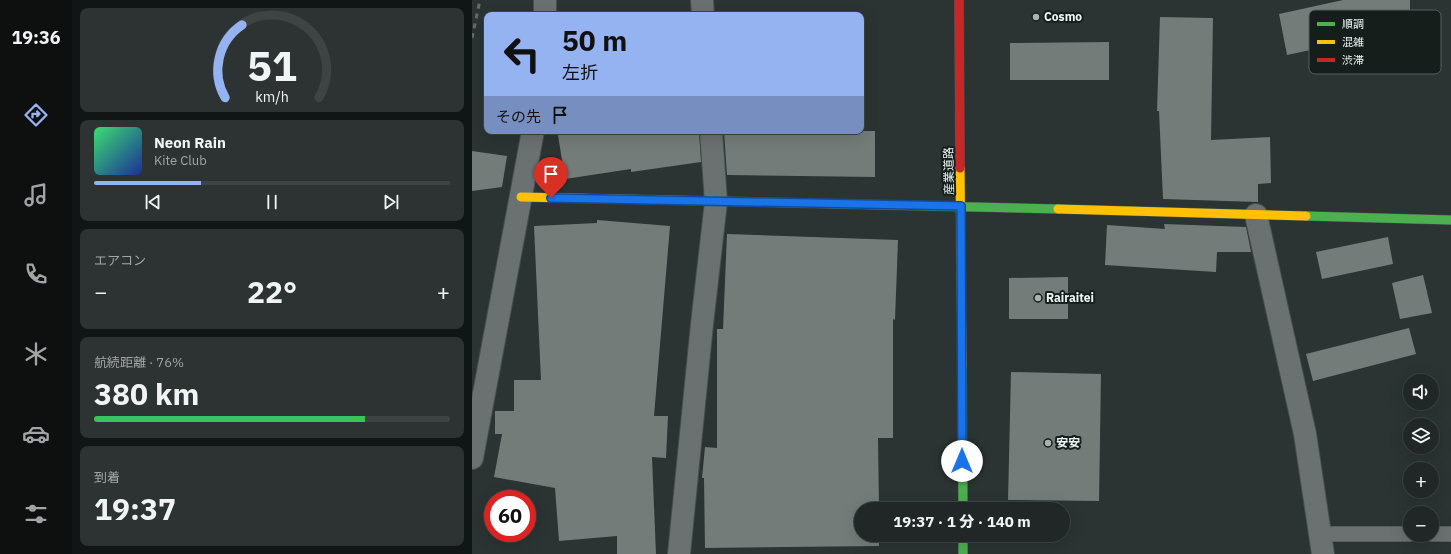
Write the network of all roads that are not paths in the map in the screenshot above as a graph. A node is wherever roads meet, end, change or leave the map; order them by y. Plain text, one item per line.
1 (545, 0) edge
2 (702, 0) edge
3 (959, 0) edge
4 (545, 12) edge
5 (703, 12) edge
6 (532, 134) edge
7 (711, 134) edge
8 (521, 197) junction
9 (716, 202) junction
10 (961, 206) junction
11 (1256, 216) junction
12 (1451, 220) edge
13 (472, 458) edge
14 (963, 502) edge
15 (1439, 534) edge
16 (1451, 534) edge
17 (1403, 535) edge
18 (963, 542) edge
19 (1322, 544) edge
20 (679, 554) edge
21 (963, 554) edge

1 - 4 street
2 - 5 street
3 - 10 street, 産業道路
6 - 8 street
7 - 9 street
8 - 9 street
8 - 13 street
9 - 10 street
9 - 20 street
10 - 11 street
10 - 14 street, 産業道路
11 - 12 street
11 - 19 street
15 - 16 lane
17 - 19 lane
18 - 21 street

